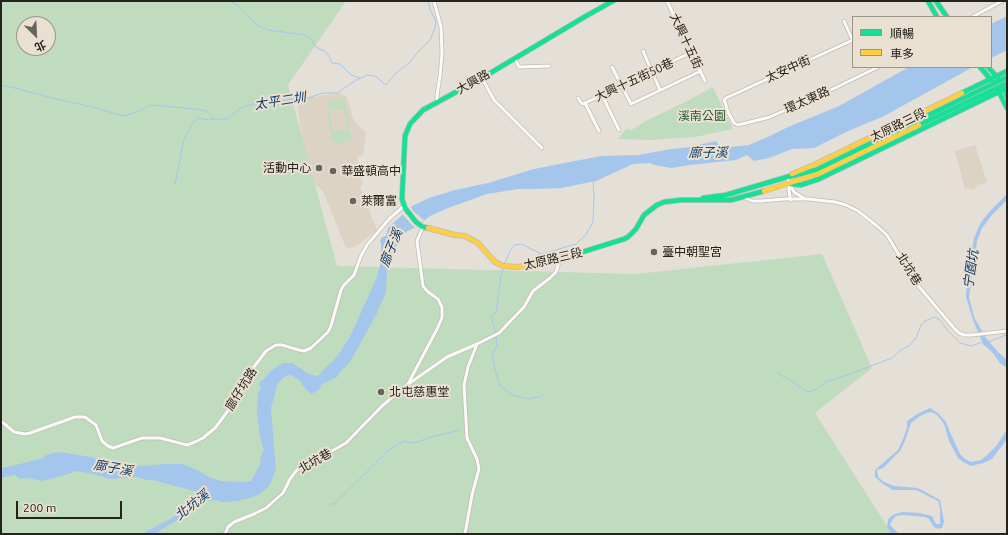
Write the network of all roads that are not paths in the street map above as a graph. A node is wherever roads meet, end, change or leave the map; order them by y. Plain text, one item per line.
1 (434, 1) edge
2 (613, 1) edge
3 (667, 1) edge
4 (928, 1) edge
5 (936, 1) edge
6 (1002, 1) edge
7 (936, 16) edge
8 (945, 16) edge
9 (974, 16) edge
10 (844, 21) dead end
11 (852, 39) edge
12 (852, 41) edge
13 (643, 51) dead end
14 (692, 52) junction
15 (514, 58) junction
16 (549, 66) dead end
17 (612, 66) dead end
18 (866, 68) edge
19 (876, 68) edge
20 (981, 68) edge
21 (989, 68) edge
22 (652, 71) junction
23 (700, 71) junction
24 (1007, 71) edge
25 (868, 72) junction
26 (1007, 77) edge
27 (482, 78) junction
28 (998, 78) junction
29 (705, 81) dead end
30 (993, 84) junction
31 (622, 86) junction
32 (1005, 86) edge
33 (660, 90) junction
34 (602, 95) junction
35 (1007, 96) edge
36 (578, 98) dead end
37 (437, 102) junction
38 (585, 103) junction
39 (1007, 108) edge
40 (734, 123) joint
41 (619, 130) dead end
42 (599, 131) dead end
43 (542, 148) dead end
44 (787, 177) junction
45 (789, 183) junction
46 (743, 198) junction
47 (808, 199) junction
48 (681, 200) junction
49 (791, 200) junction
50 (404, 207) junction
51 (422, 227) junction
52 (560, 259) junction
53 (1007, 332) edge
54 (477, 344) junction
55 (407, 385) junction
56 (1, 420) edge
57 (225, 534) edge
58 (465, 534) edge

1 - 37 street
2 - 15 main road, 大興路
3 - 14 street, 大興十五街
4 - 7 main road
5 - 8 main road
6 - 9 street
10 - 11 street
12 - 40 street, 太安中街
13 - 22 street
14 - 22 street, 大興十五街50巷
14 - 23 street, 大興十五街
15 - 16 street
15 - 27 main road, 大興路
17 - 31 street
18 - 25 street
19 - 25 street, 環太東路
20 - 30 main road
21 - 28 main road
22 - 31 street, 大興十五街50巷
22 - 33 street
23 - 29 street, 大興十五街
23 - 33 street
24 - 28 main road, 太原路三段
25 - 40 street, 環太東路
26 - 28 main road, 太原路三段
27 - 37 main road, 大興路
27 - 43 street
28 - 30 main road, 太原路三段
28 - 32 main road
30 - 32 main road, 太原路三段
30 - 39 main road
30 - 44 main road, 太原路三段
30 - 45 main road, 太原路三段
31 - 33 street
31 - 34 street, 大興十五街50巷
32 - 35 main road
34 - 38 street, 大興十五街50巷
34 - 41 street
36 - 38 street, 大興十五街50巷
37 - 50 main road, 大興路
38 - 42 street
44 - 45 street
44 - 48 main road, 太原路三段
45 - 46 main road, 太原路三段
45 - 47 street
45 - 49 street
46 - 48 main road, 太原路三段
46 - 49 street, 北坑巷
47 - 49 street, 北坑巷
47 - 53 street, 北坑巷
48 - 52 main road, 太原路三段
50 - 51 main road
50 - 56 street, 廍仔坑路
51 - 52 main road, 太原路三段
51 - 55 street, 北坑巷
52 - 54 street, 北坑巷
54 - 55 street, 北坑巷
54 - 58 street
55 - 57 street, 北坑巷

